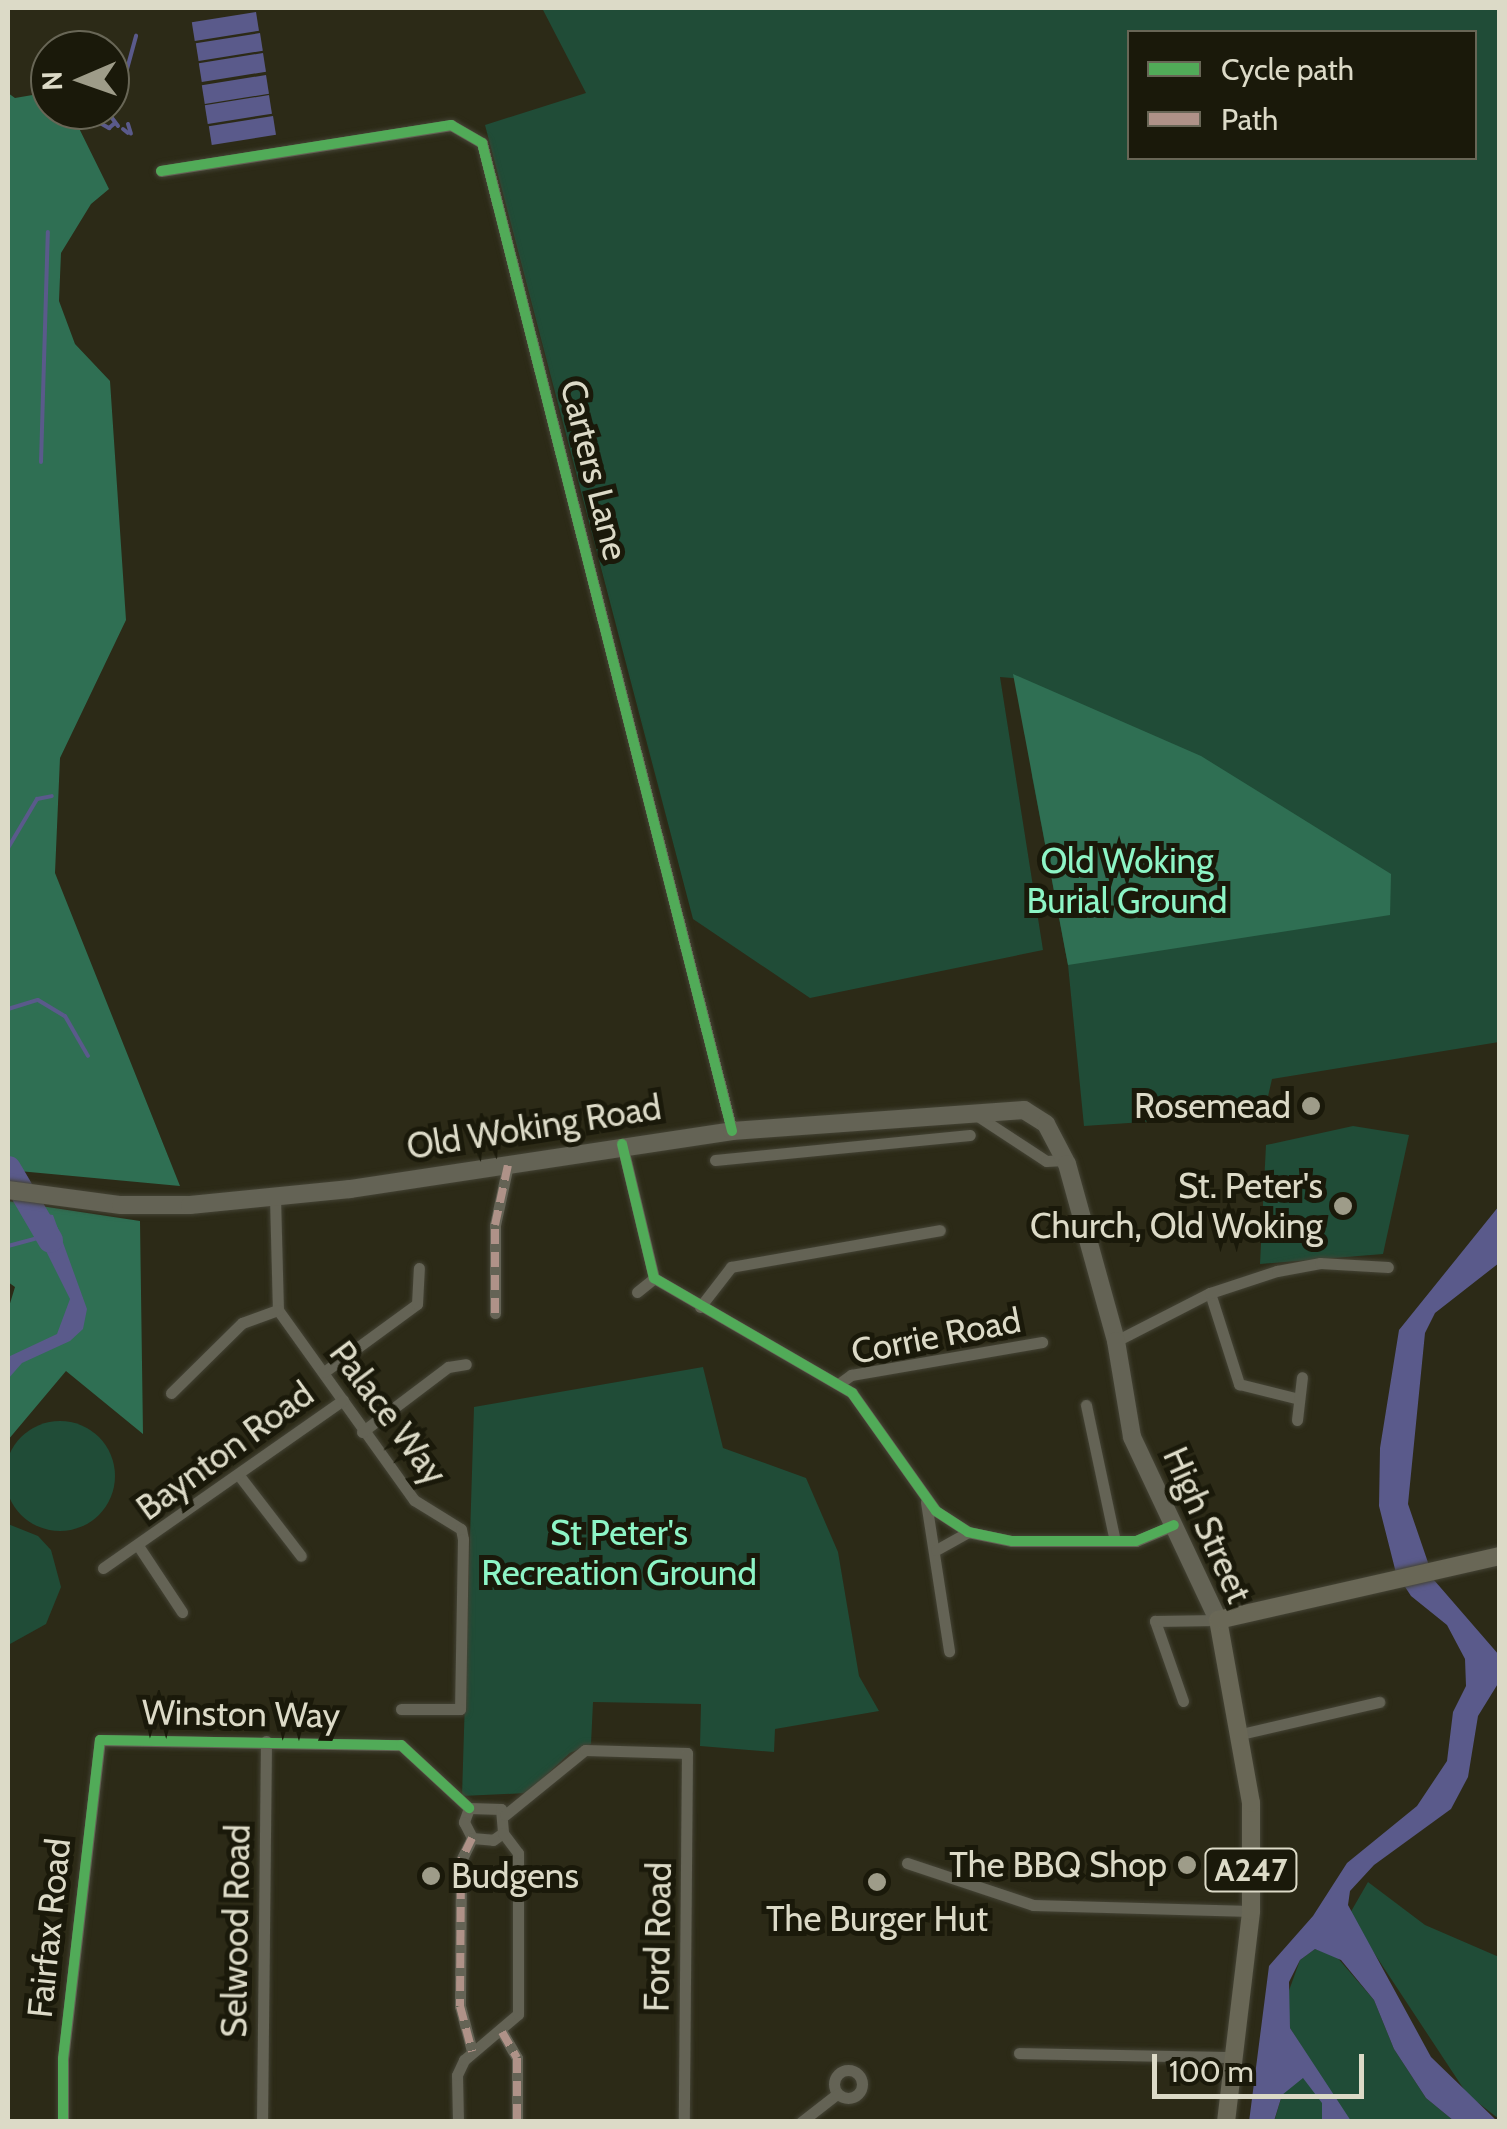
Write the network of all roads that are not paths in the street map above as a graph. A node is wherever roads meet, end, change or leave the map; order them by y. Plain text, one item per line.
1 (161, 171) dead end
2 (970, 1111) junction
3 (841, 1120) junction
4 (732, 1131) junction
5 (970, 1135) dead end
6 (1058, 1142) joint
7 (622, 1144) junction
8 (844, 1147) junction
9 (715, 1160) dead end
10 (1065, 1160) junction
11 (508, 1165) junction
12 (8, 1190) edge
13 (274, 1198) junction
14 (940, 1230) dead end
15 (1388, 1267) dead end
16 (420, 1268) dead end
17 (654, 1278) junction
18 (637, 1292) dead end
19 (1210, 1293) junction
20 (700, 1307) junction
21 (278, 1310) junction
22 (495, 1313) dead end
23 (1116, 1341) junction
24 (1042, 1342) dead end
25 (466, 1364) dead end
26 (324, 1372) junction
27 (1302, 1376) dead end
28 (840, 1383) junction
29 (171, 1393) dead end
30 (1299, 1399) junction
31 (343, 1400) junction
32 (1086, 1405) dead end
33 (1297, 1420) dead end
34 (362, 1432) junction
35 (240, 1478) junction
36 (926, 1502) junction
37 (1174, 1525) junction
38 (968, 1532) junction
39 (1118, 1537) junction
40 (140, 1547) junction
41 (936, 1550) junction
42 (300, 1556) dead end
43 (1500, 1556) edge
44 (103, 1568) dead end
45 (182, 1612) dead end
46 (1218, 1620) junction
47 (949, 1651) dead end
48 (1182, 1702) dead end
49 (1380, 1702) dead end
50 (1352, 1707) junction
51 (401, 1709) dead end
52 (1356, 1724) dead end
53 (1241, 1734) junction
54 (100, 1740) joint
55 (266, 1741) junction
56 (469, 1808) junction
57 (505, 1814) junction
58 (503, 1832) junction
59 (472, 1838) junction
60 (907, 1863) dead end
61 (1251, 1911) junction
62 (502, 2032) junction
63 (472, 2051) junction
64 (1019, 2052) dead end
65 (1234, 2057) junction
66 (837, 2094) dead end
67 (62, 2122) edge
68 (262, 2122) edge
69 (458, 2122) edge
70 (517, 2122) edge
71 (684, 2122) edge
72 (801, 2122) edge
73 (1226, 2122) edge

1 - 4 street, Carters Lane
2 - 3 main road, Old Woking Road
2 - 6 main road, Old Woking Road
2 - 10 street
3 - 4 main road, Old Woking Road
3 - 8 street
4 - 7 main road, Old Woking Road
5 - 8 street
6 - 10 main road, High Street
7 - 11 main road, Old Woking Road
7 - 17 street
8 - 9 street
10 - 23 main road, High Street
11 - 13 main road, Old Woking Road
11 - 22 street
12 - 13 main road, Old Woking Road
13 - 21 street
14 - 20 street
15 - 19 street
16 - 26 street
17 - 18 street
17 - 20 street
19 - 23 street
19 - 30 street
20 - 28 street
21 - 26 street, Palace Way
21 - 29 street
23 - 37 main road, High Street
24 - 28 street, Corrie Road
25 - 34 street
26 - 31 street, Palace Way
27 - 30 street
28 - 36 street
30 - 33 street
31 - 34 street, Palace Way
31 - 35 street, Baynton Road
32 - 39 street
34 - 51 street, Palace Way
35 - 40 street, Baynton Road
35 - 42 street
36 - 38 street
36 - 41 street
37 - 39 street
37 - 46 main road, High Street
38 - 39 street
38 - 41 street
40 - 44 street, Baynton Road
40 - 45 street, Baynton Road
41 - 47 street
43 - 46 main road
46 - 48 street
46 - 53 main road, High Street / A247
49 - 50 street
50 - 52 street
50 - 53 street
53 - 61 main road, High Street / A247
54 - 55 street, Winston Way
54 - 67 street, Fairfax Road
55 - 56 street, Winston Way
55 - 68 street, Selwood Road
56 - 57 street
56 - 59 street
57 - 58 street
57 - 71 street, Ford Road
58 - 59 street
58 - 62 street
59 - 63 street
60 - 61 street
61 - 65 main road, High Street / A247
62 - 63 street
62 - 70 street
63 - 69 street
64 - 65 street
65 - 73 main road, High Street / A247
66 - 72 street

